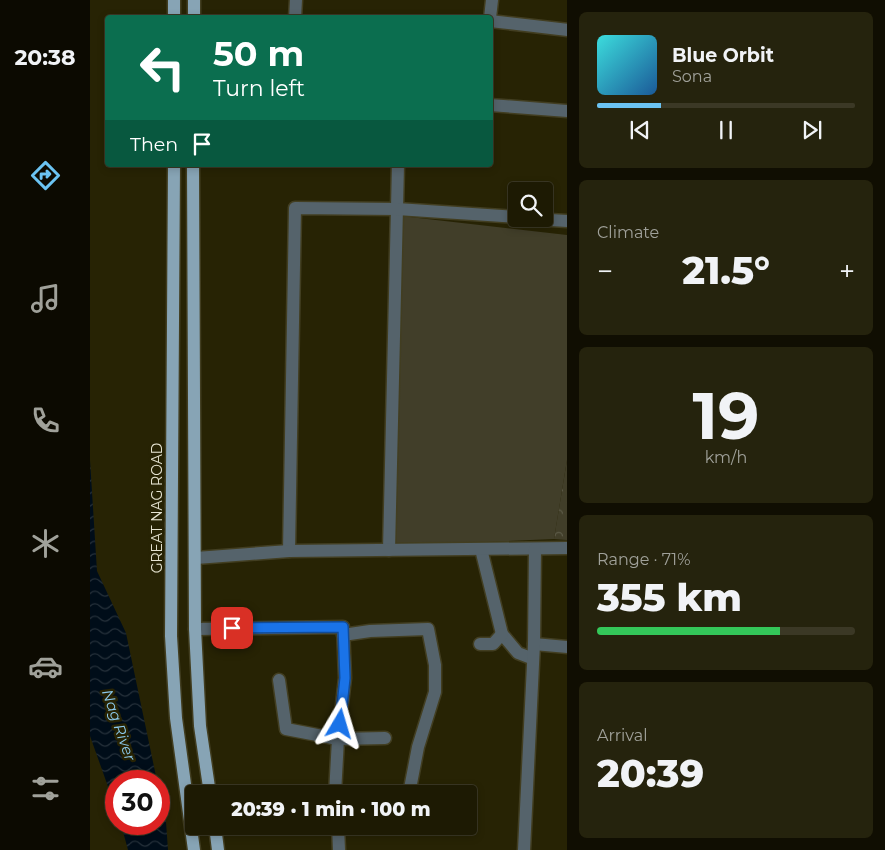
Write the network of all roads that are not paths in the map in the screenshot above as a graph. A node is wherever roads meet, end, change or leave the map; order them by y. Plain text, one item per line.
1 (174, 0) edge
2 (194, 0) edge
3 (296, 0) edge
4 (492, 0) edge
5 (174, 15) edge
6 (194, 15) edge
7 (295, 15) edge
8 (490, 15) edge
9 (493, 19) edge
10 (567, 30) edge
11 (493, 105) edge
12 (567, 111) edge
13 (174, 167) edge
14 (193, 167) edge
15 (398, 167) edge
16 (397, 209) junction
17 (508, 217) edge
18 (553, 220) edge
19 (567, 221) edge
20 (535, 548) junction
21 (567, 548) edge
22 (480, 549) junction
23 (389, 550) junction
24 (289, 551) junction
25 (196, 558) junction
26 (195, 629) junction
27 (502, 634) junction
28 (343, 635) junction
29 (480, 644) dead end
30 (534, 644) junction
31 (567, 647) edge
32 (532, 658) junction
33 (279, 680) dead end
34 (385, 738) dead end
35 (338, 739) junction
36 (209, 785) edge
37 (335, 785) edge
38 (411, 785) edge
39 (216, 835) edge
40 (338, 835) edge
41 (194, 850) edge
42 (218, 850) edge
43 (339, 850) edge
44 (524, 850) edge

1 - 5 main road
2 - 6 main road
3 - 7 street
4 - 8 street
9 - 10 street
11 - 12 street
13 - 41 main road, GREAT NAG ROAD
14 - 25 main road
15 - 16 street
16 - 17 street
16 - 23 street
16 - 24 street
18 - 19 street
20 - 21 street
20 - 22 street
20 - 30 street
22 - 23 street
22 - 27 street
23 - 24 street
24 - 25 street
25 - 26 main road
26 - 28 street
26 - 36 main road
27 - 29 street
27 - 32 street
28 - 35 street
28 - 38 street
30 - 31 street
30 - 32 street
32 - 44 street
33 - 35 street
34 - 35 street
35 - 37 street
39 - 42 main road
40 - 43 street

